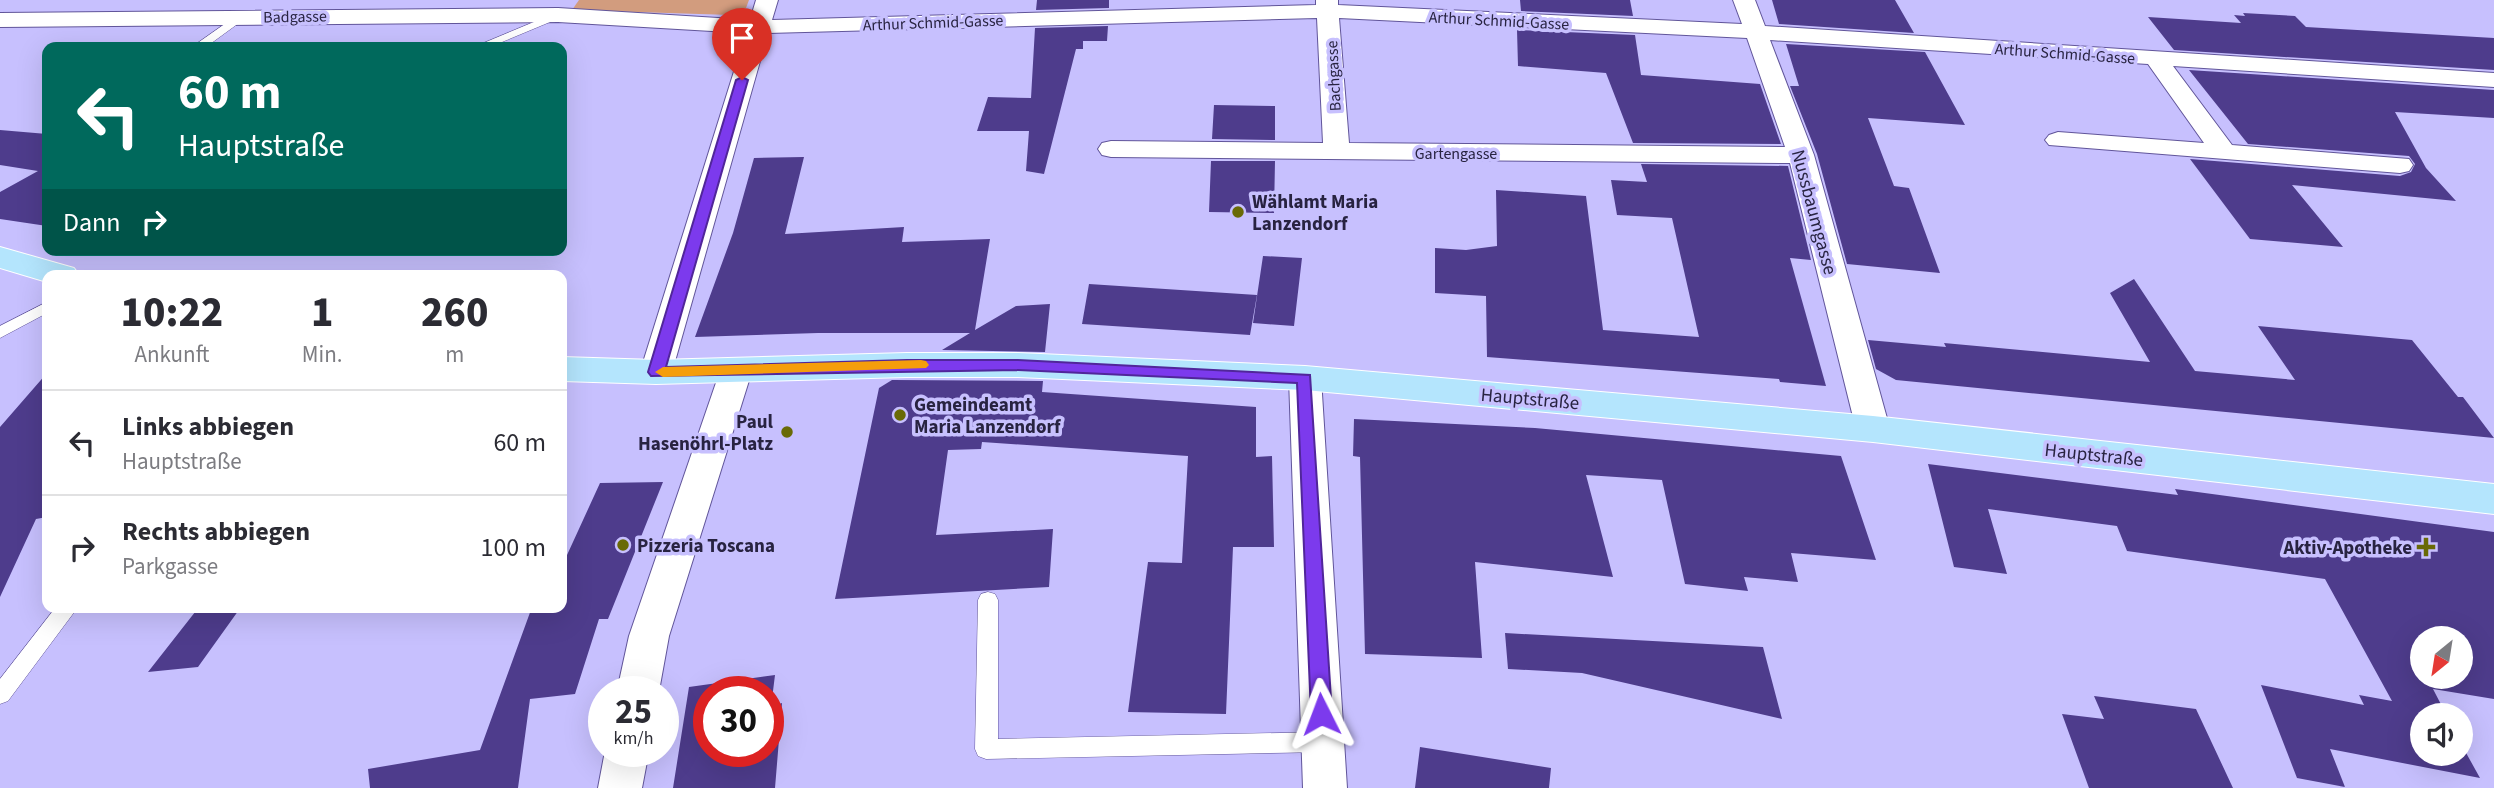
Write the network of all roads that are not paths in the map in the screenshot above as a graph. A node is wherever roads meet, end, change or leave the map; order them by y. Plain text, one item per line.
1 (114, 0) edge
2 (767, 0) edge
3 (1744, 0) edge
4 (1329, 6) edge
5 (420, 7) edge
6 (558, 15) junction
7 (88, 18) junction
8 (239, 18) junction
9 (0, 20) edge
10 (758, 27) junction
11 (1757, 32) junction
12 (205, 42) edge
13 (492, 42) edge
14 (2156, 59) junction
15 (2494, 80) edge
16 (2058, 140) dead end
17 (1111, 149) dead end
18 (2223, 151) junction
19 (1337, 152) junction
20 (1801, 155) junction
21 (2400, 165) dead end
22 (0, 257) edge
23 (45, 270) edge
24 (42, 310) edge
25 (0, 333) edge
26 (567, 369) edge
27 (736, 370) junction
28 (656, 372) junction
29 (1305, 378) junction
30 (1873, 429) junction
31 (2494, 499) edge
32 (988, 600) dead end
33 (63, 613) edge
34 (641, 676) edge
35 (0, 695) edge
36 (1323, 742) junction
37 (624, 767) edge
38 (620, 788) edge
39 (1325, 788) edge

1 - 7 street
2 - 10 street
3 - 11 street, Nussbaumgasse
4 - 10 street, Arthur Schmid-Gasse
4 - 11 street, Arthur Schmid-Gasse
4 - 19 street, Bachgasse
5 - 6 street, Badgasse
5 - 8 street, Badgasse
6 - 10 street, Badgasse
6 - 13 lane
7 - 8 street, Badgasse
7 - 9 street, Badgasse
8 - 12 lane
10 - 28 street
11 - 14 street, Arthur Schmid-Gasse
11 - 20 street, Nussbaumgasse
14 - 15 street, Arthur Schmid-Gasse
14 - 18 street, Arthur Schmid-Gasse
16 - 18 street
17 - 19 street, Gartengasse
18 - 21 street
19 - 20 street, Gartengasse
20 - 30 street, Nussbaumgasse
22 - 23 main road
24 - 25 lane
26 - 28 main road, Hauptstraße
27 - 28 main road, Hauptstraße
27 - 29 main road, Hauptstraße
27 - 34 street
29 - 30 main road, Hauptstraße
29 - 36 street
30 - 31 main road, Hauptstraße
32 - 36 lane
33 - 35 lane
36 - 39 street
37 - 38 street

